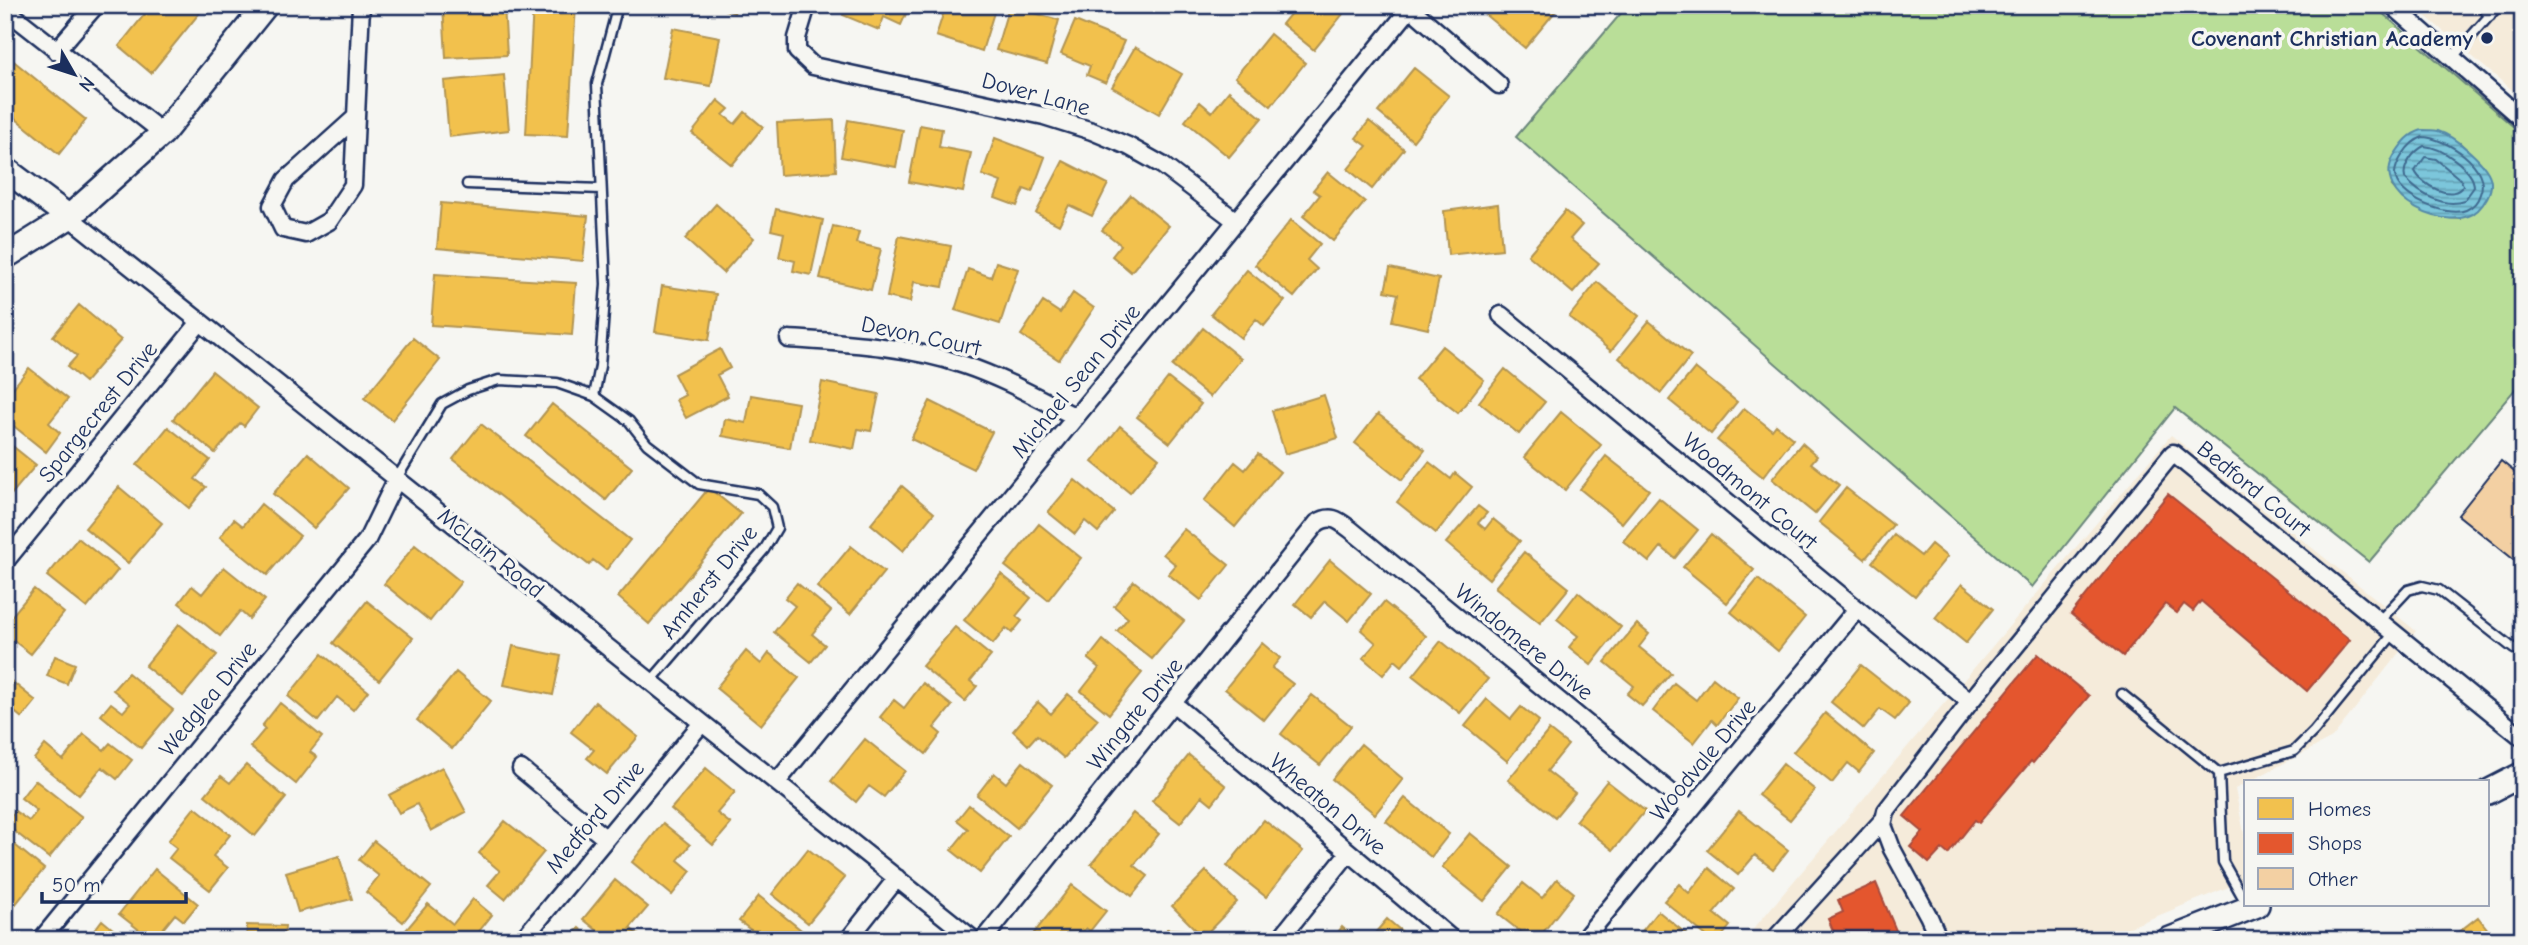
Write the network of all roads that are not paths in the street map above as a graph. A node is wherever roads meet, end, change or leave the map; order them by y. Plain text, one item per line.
1 (96, 5) edge
2 (266, 5) edge
3 (361, 5) edge
4 (618, 5) edge
5 (807, 5) edge
6 (2392, 5) edge
7 (2480, 5) edge
8 (2499, 5) edge
9 (1410, 6) edge
10 (5, 9) edge
11 (2490, 16) junction
12 (56, 51) junction
13 (2452, 58) junction
14 (1499, 85) dead end
15 (356, 117) junction
16 (2523, 120) edge
17 (163, 133) junction
18 (5, 169) edge
19 (467, 184) dead end
20 (601, 190) junction
21 (69, 217) junction
22 (1236, 221) junction
23 (5, 257) edge
24 (1501, 315) dead end
25 (200, 322) junction
26 (789, 339) dead end
27 (594, 396) junction
28 (1076, 417) junction
29 (397, 478) junction
30 (1325, 518) joint
31 (5, 562) edge
32 (1857, 609) junction
33 (2379, 621) junction
34 (2394, 633) junction
35 (2523, 649) edge
36 (651, 681) junction
37 (2122, 694) dead end
38 (1970, 702) junction
39 (1173, 703) junction
40 (702, 723) junction
41 (2523, 738) edge
42 (521, 769) dead end
43 (2219, 773) junction
44 (2523, 774) edge
45 (777, 782) junction
46 (2490, 791) edge
47 (1691, 809) junction
48 (1884, 819) junction
49 (606, 839) junction
50 (1349, 852) junction
51 (897, 878) junction
52 (2244, 895) edge
53 (2248, 906) edge
54 (41, 940) edge
55 (522, 940) edge
56 (848, 940) edge
57 (974, 940) edge
58 (983, 940) edge
59 (1279, 940) edge
60 (1453, 940) edge
61 (1583, 940) edge
62 (1774, 940) edge
63 (1940, 940) edge
64 (2168, 940) edge

1 - 12 street
2 - 17 street
3 - 15 street
4 - 20 lane
5 - 22 street, Dover Lane
6 - 13 street
7 - 11 lane
8 - 11 lane
9 - 14 street
9 - 22 street, Michael Sean Drive
10 - 12 street
11 - 13 lane
12 - 17 street
13 - 16 street
15 - 15 street
17 - 21 street
18 - 21 street, McLain Road
19 - 20 lane
20 - 27 lane
21 - 23 street
21 - 25 street, McLain Road
22 - 28 street, Michael Sean Drive
24 - 32 street, Woodmont Court
25 - 29 street, McLain Road
25 - 31 street, Spargecrest Drive
26 - 28 street, Devon Court
27 - 29 lane, Amherst Drive
27 - 36 lane, Amherst Drive
28 - 45 street, Michael Sean Drive
29 - 36 street, McLain Road
29 - 54 street, Wedglea Drive
30 - 39 street, Wingate Drive
30 - 47 street, Windomere Drive
32 - 38 street, Woodmont Court
32 - 47 street, Woodvale Drive
33 - 34 street, Bedford Court
33 - 35 lane
33 - 38 street, Bedford Court
34 - 41 street, Bedford Court
34 - 43 lane
36 - 40 street, McLain Road
37 - 43 lane
38 - 48 street
39 - 50 street, Wheaton Drive
39 - 58 street, Wingate Drive
40 - 45 street, McLain Road
40 - 49 street, Medford Drive
42 - 49 street
43 - 52 lane
44 - 46 street
45 - 51 street, McLain Road
47 - 61 street, Woodvale Drive
48 - 62 street
48 - 63 street
49 - 55 street, Medford Drive
50 - 59 street
50 - 60 street, Wheaton Drive
51 - 56 street
51 - 57 street, McLain Road
53 - 64 street

